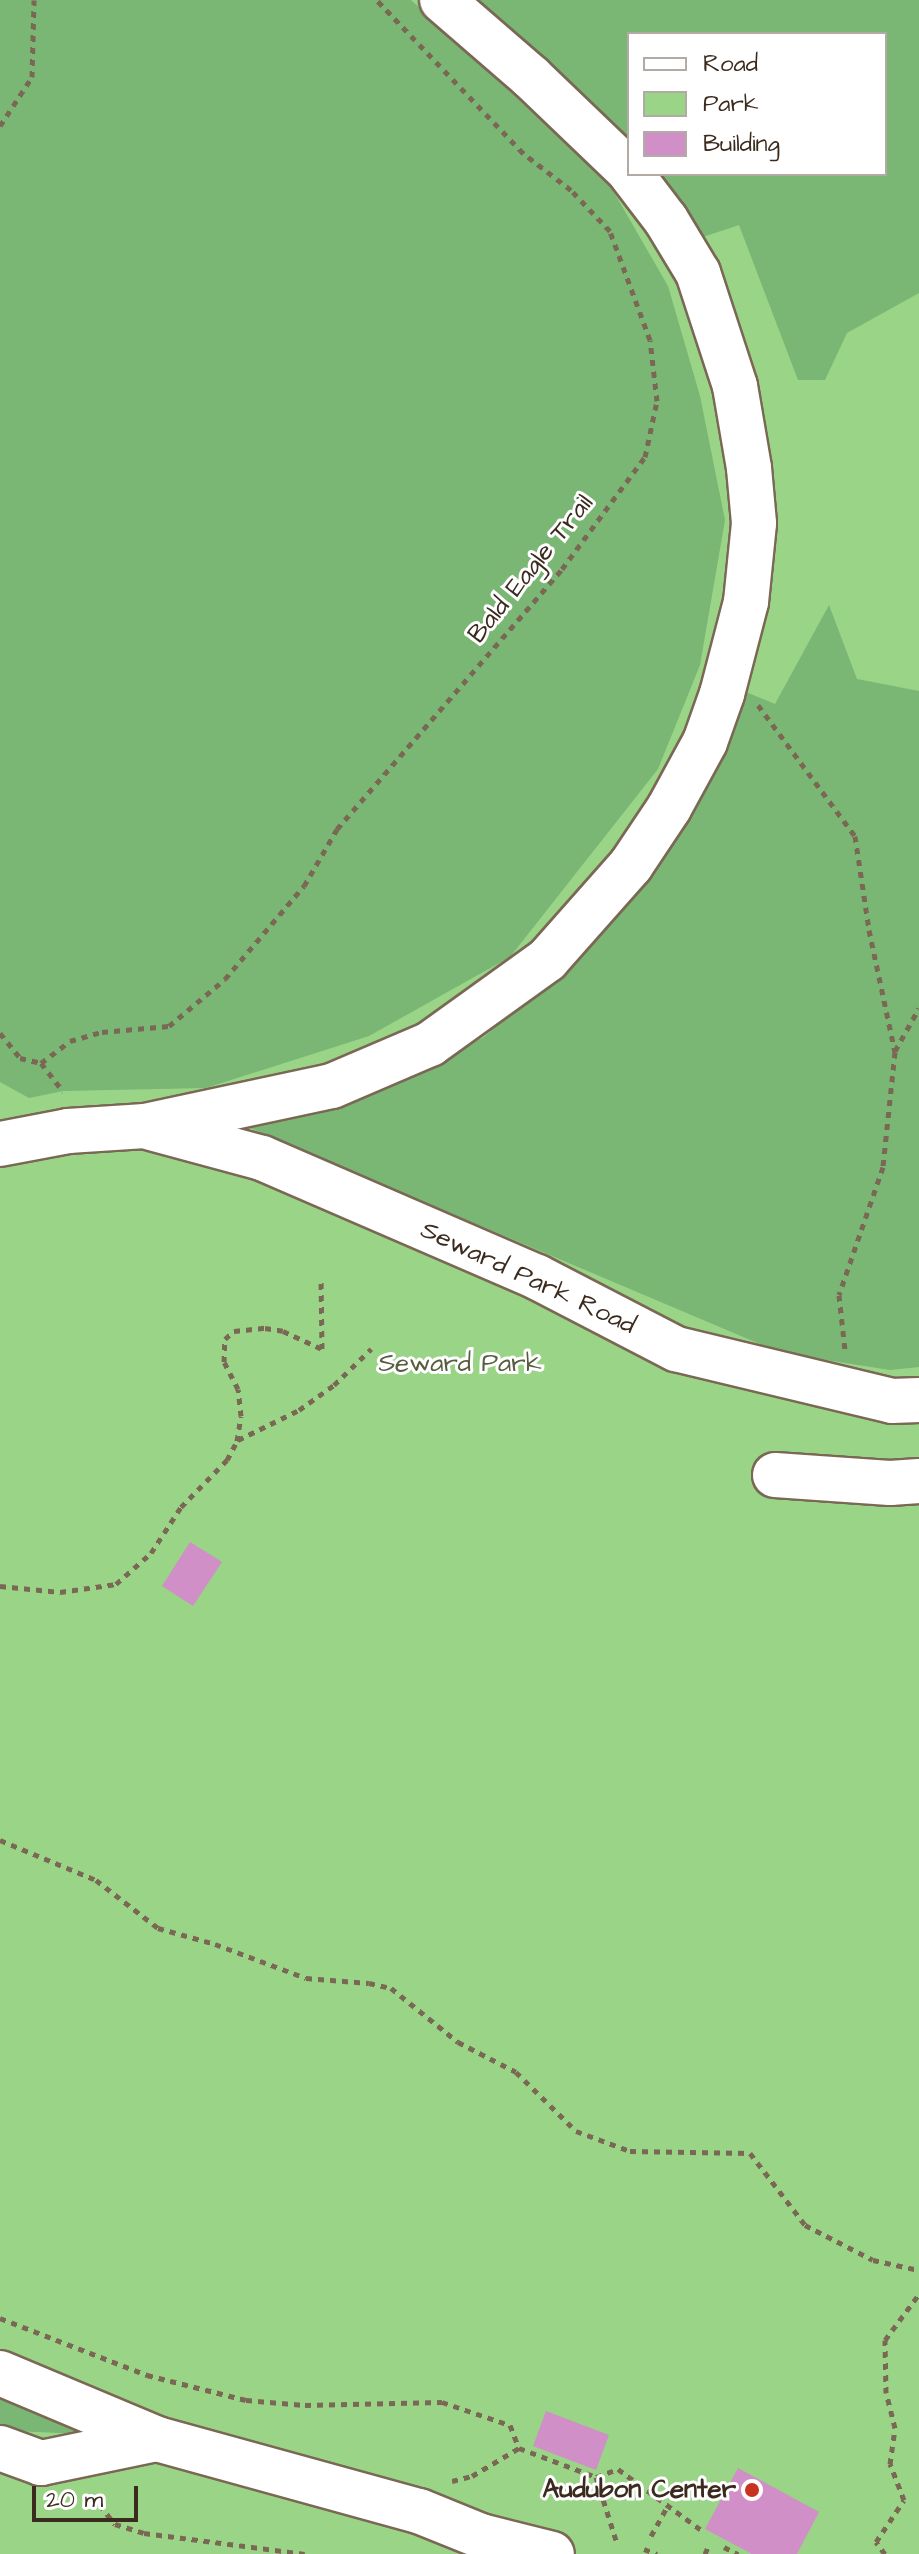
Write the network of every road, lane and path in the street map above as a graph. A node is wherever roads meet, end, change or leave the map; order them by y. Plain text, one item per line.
1 (34, 0) edge
2 (377, 0) edge
3 (442, 0) edge
4 (0, 126) edge
5 (627, 169) edge
6 (633, 176) edge
7 (722, 694) junction
8 (919, 1008) edge
9 (0, 1033) edge
10 (895, 1052) junction
11 (41, 1063) junction
12 (63, 1091) dead end
13 (145, 1126) junction
14 (0, 1144) edge
15 (321, 1279) dead end
16 (371, 1349) dead end
17 (844, 1389) junction
18 (919, 1400) edge
19 (237, 1441) junction
20 (775, 1475) dead end
21 (919, 1481) edge
22 (0, 1586) edge
23 (0, 1840) edge
24 (919, 2270) edge
25 (919, 2294) edge
26 (0, 2318) edge
27 (0, 2373) edge
28 (157, 2439) junction
29 (0, 2448) edge
30 (519, 2448) junction
31 (596, 2477) junction
32 (443, 2483) dead end
33 (92, 2495) dead end
34 (668, 2505) junction
35 (704, 2532) dead end
36 (651, 2536) dead end
37 (616, 2540) dead end
38 (488, 2545) edge
39 (708, 2547) dead end
40 (724, 2547) dead end
41 (644, 2549) dead end
42 (305, 2554) edge
43 (552, 2554) edge
44 (657, 2554) edge
45 (705, 2554) edge
46 (738, 2554) edge
47 (885, 2554) edge

1 - 4 path
2 - 11 path, Bald Eagle Trail
3 - 5 street, Seward Park Road
6 - 7 street, Seward Park Road
7 - 10 path
7 - 13 street, Seward Park Road
8 - 10 path
9 - 11 path
10 - 17 path
11 - 12 path
13 - 14 street, Seward Park Road
13 - 17 street, Seward Park Road
15 - 19 path
16 - 19 path
17 - 18 street, Seward Park Road
19 - 22 path
20 - 21 street
23 - 24 path
25 - 47 path
26 - 30 path
27 - 28 street
28 - 29 street
28 - 38 street
30 - 31 path
30 - 32 path
31 - 34 path
31 - 37 path
33 - 42 path
34 - 35 path
34 - 36 path
38 - 43 street
39 - 45 path
40 - 46 path
41 - 44 path

